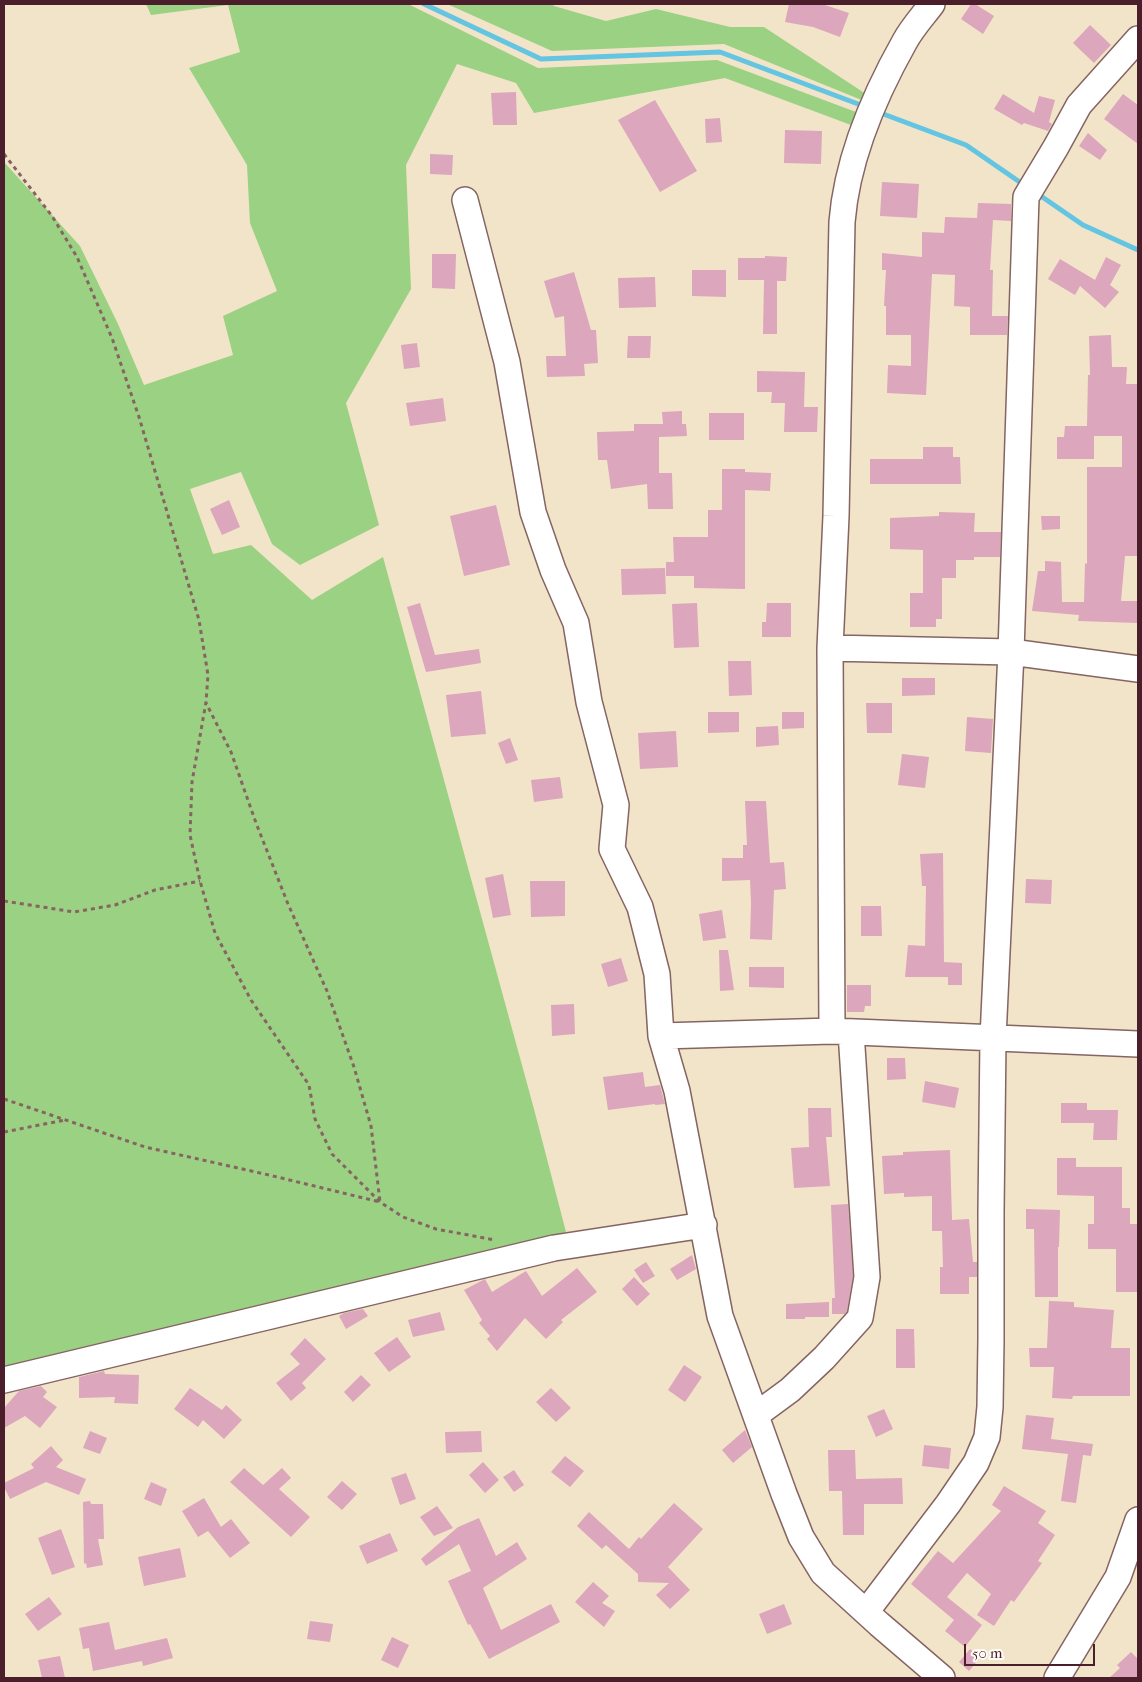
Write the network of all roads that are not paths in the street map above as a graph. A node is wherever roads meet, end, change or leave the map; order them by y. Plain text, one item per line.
1 (932, 4) edge
2 (1138, 39) edge
3 (465, 200) dead end
4 (830, 648) junction
5 (1011, 652) junction
6 (1138, 669) edge
7 (841, 1032) junction
8 (661, 1036) junction
9 (993, 1038) junction
10 (1138, 1044) edge
11 (704, 1225) junction
12 (520, 1244) road end
13 (554, 1248) junction
14 (4, 1380) edge
15 (756, 1415) junction
16 (1138, 1520) edge
17 (866, 1612) junction
18 (942, 1678) edge
19 (1057, 1678) edge

1 - 4 street
2 - 5 street
3 - 8 street
4 - 5 street
4 - 7 street
5 - 6 street
5 - 9 street
7 - 8 street
7 - 9 street
7 - 15 street
8 - 11 street
9 - 10 street
9 - 17 street
11 - 13 street
11 - 15 street
12 - 13 street
13 - 14 street
15 - 17 street
16 - 19 street
17 - 18 street

